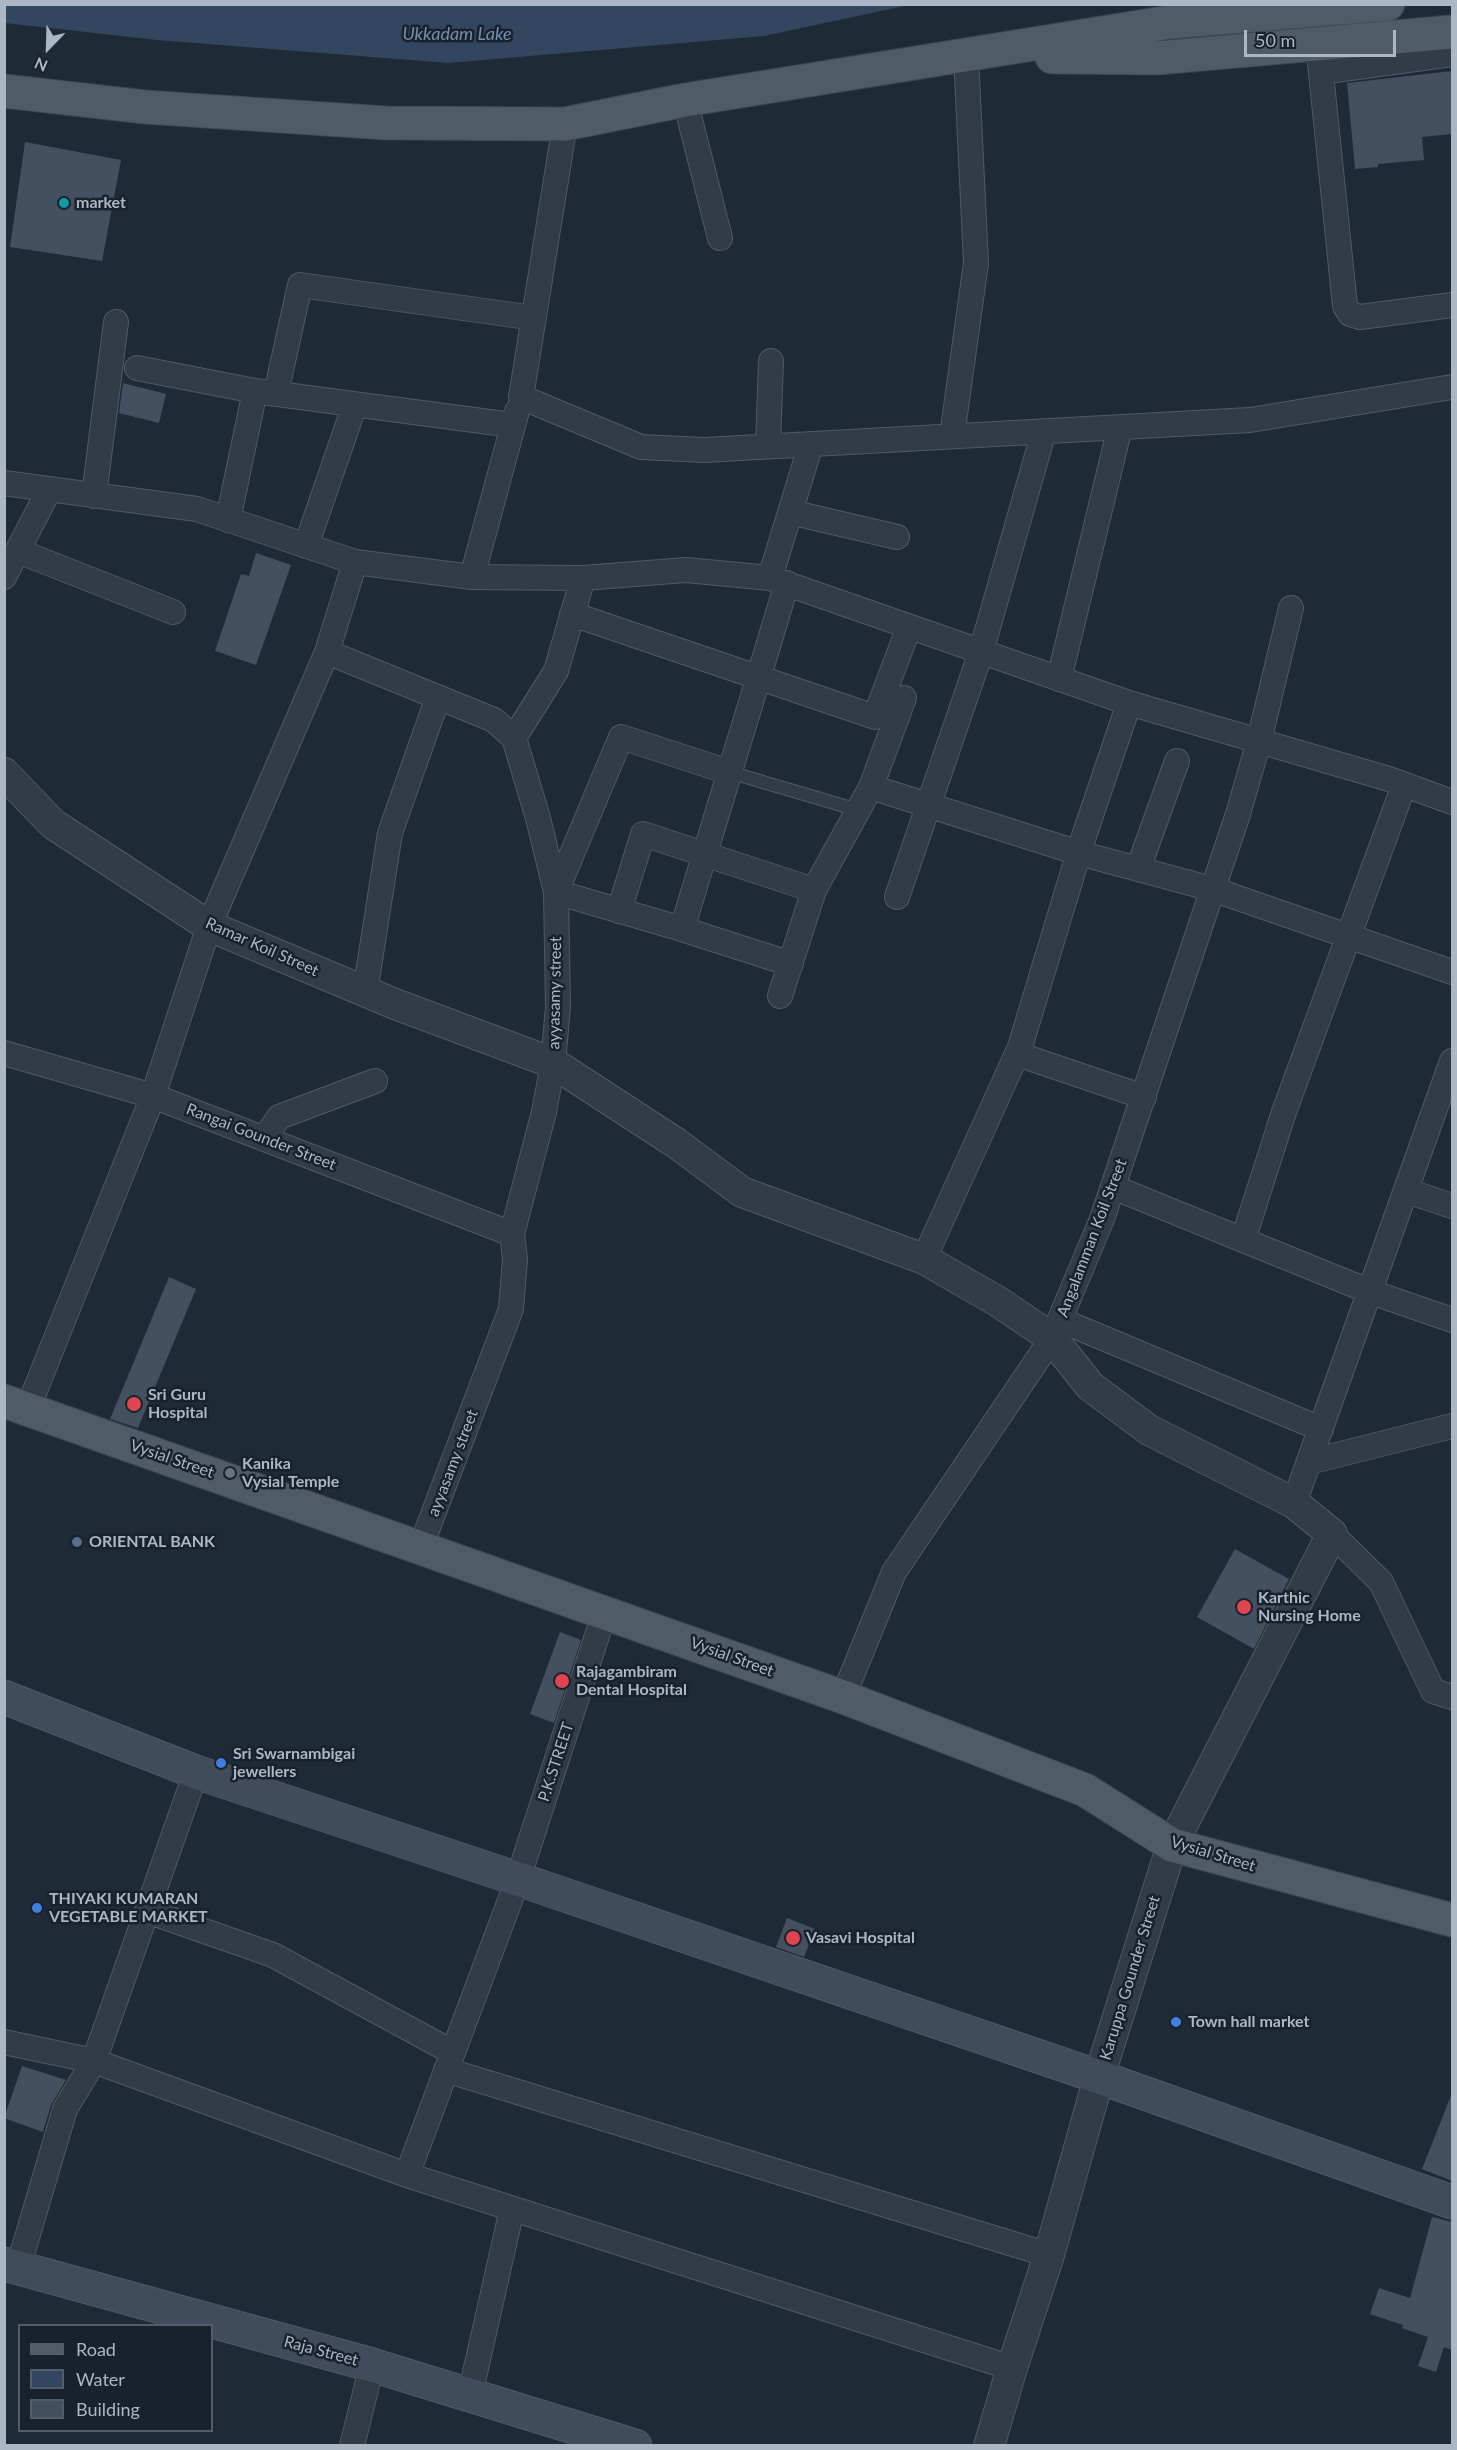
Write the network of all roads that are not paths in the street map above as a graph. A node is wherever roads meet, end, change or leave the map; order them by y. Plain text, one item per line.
1 (1388, 4) edge
2 (1452, 32) edge
3 (1452, 54) edge
4 (966, 55) junction
5 (1319, 58) junction
6 (4, 91) edge
7 (685, 100) junction
8 (565, 124) junction
9 (720, 238) dead end
10 (1452, 305) edge
11 (534, 318) junction
12 (116, 322) dead end
13 (771, 361) dead end
14 (137, 368) dead end
15 (1452, 387) edge
16 (266, 392) junction
17 (521, 397) junction
18 (355, 404) junction
19 (512, 425) junction
20 (1120, 427) junction
21 (1044, 431) junction
22 (952, 436) junction
23 (811, 444) junction
24 (768, 446) junction
25 (4, 483) edge
26 (49, 490) junction
27 (94, 496) junction
28 (790, 512) junction
29 (228, 520) junction
30 (897, 537) dead end
31 (306, 546) junction
32 (18, 550) junction
33 (355, 562) junction
34 (4, 577) edge
35 (472, 578) junction
36 (583, 578) junction
37 (778, 580) junction
38 (1290, 608) dead end
39 (173, 612) dead end
40 (572, 614) junction
41 (909, 627) junction
42 (327, 652) junction
43 (981, 652) junction
44 (759, 676) junction
45 (1059, 679) junction
46 (438, 697) junction
47 (904, 699) dead end
48 (1129, 704) junction
49 (514, 738) junction
50 (1259, 741) junction
51 (1178, 761) dead end
52 (729, 772) junction
53 (4, 773) edge
54 (1404, 785) junction
55 (871, 787) junction
56 (1452, 802) edge
57 (928, 806) junction
58 (858, 810) junction
59 (1079, 853) junction
60 (705, 854) junction
61 (1138, 869) junction
62 (1212, 889) junction
63 (814, 890) junction
64 (556, 892) junction
65 (897, 897) dead end
66 (619, 911) junction
67 (209, 926) junction
68 (682, 929) junction
69 (1348, 936) junction
70 (790, 964) junction
71 (1452, 972) edge
72 (365, 992) junction
73 (780, 996) dead end
74 (4, 1053) edge
75 (1017, 1054) junction
76 (1452, 1061) edge
77 (553, 1063) junction
78 (375, 1081) dead end
79 (153, 1095) junction
80 (1144, 1097) junction
81 (1444, 1113) edge
82 (264, 1139) junction
83 (1113, 1187) junction
84 (1407, 1191) junction
85 (1452, 1206) edge
86 (512, 1234) junction
87 (1243, 1240) junction
88 (924, 1259) junction
89 (1371, 1292) junction
90 (1452, 1320) edge
91 (1056, 1329) junction
92 (16, 1405) edge
93 (1452, 1426) edge
94 (1321, 1429) junction
95 (1309, 1462) junction
96 (1294, 1503) junction
97 (1332, 1534) junction
98 (421, 1546) junction
99 (605, 1611) junction
100 (4, 1697) edge
101 (843, 1697) junction
102 (1452, 1697) edge
103 (196, 1772) junction
104 (1172, 1845) junction
105 (518, 1879) junction
106 (147, 1911) junction
107 (1452, 1920) edge
108 (4, 2042) edge
109 (94, 2061) junction
110 (449, 2061) junction
111 (1099, 2077) junction
112 (407, 2175) junction
113 (1452, 2202) edge
114 (512, 2209) junction
115 (1049, 2255) junction
116 (11, 2266) edge
117 (372, 2365) junction
118 (1011, 2368) junction
119 (470, 2395) junction
120 (586, 2438) edge
121 (352, 2445) edge
122 (635, 2445) edge
123 (989, 2445) edge

1 - 4 main road
2 - 5 main road
3 - 5 street
4 - 5 main road
4 - 7 main road
4 - 22 street
5 - 10 street
6 - 8 main road
7 - 8 main road
7 - 9 street
8 - 11 street
11 - 16 street
11 - 17 street
12 - 27 street
13 - 24 street
14 - 16 street
15 - 20 street
16 - 18 street
16 - 29 street
17 - 19 street
17 - 24 street
18 - 19 street
18 - 31 street
19 - 35 street
20 - 21 street
20 - 45 street
21 - 22 street
21 - 43 street
22 - 23 street
23 - 24 street
23 - 28 street
25 - 26 street
26 - 27 street
26 - 32 street
27 - 29 street
28 - 30 street
28 - 37 street
29 - 31 street
31 - 33 street
32 - 34 street
32 - 39 street
33 - 35 street
33 - 42 street
35 - 36 street
36 - 37 street
36 - 40 street
37 - 41 street
37 - 44 street
38 - 50 street, Angalamman Koil Street
40 - 44 street
40 - 49 street
41 - 43 street
41 - 44 street
42 - 46 street
42 - 67 street
43 - 45 street
43 - 57 street
44 - 52 street
45 - 48 street
46 - 49 street
46 - 72 street
47 - 55 street
48 - 50 street
48 - 59 street
49 - 64 street, ayyasamy street
50 - 54 street
50 - 62 street, Angalamman Koil Street
51 - 61 street
52 - 58 lane
52 - 60 street
52 - 64 street
53 - 67 street, Ramar Koil Street
54 - 56 street
54 - 69 street
55 - 57 street
55 - 58 street
57 - 59 street
57 - 65 street
58 - 63 street
59 - 61 street
59 - 75 street
60 - 63 street
60 - 66 street
60 - 68 street
61 - 62 street
62 - 69 street
62 - 80 street, Angalamman Koil Street
63 - 70 street
64 - 66 street
64 - 77 street, ayyasamy street
66 - 68 street
67 - 72 street, Ramar Koil Street
67 - 79 street
68 - 70 street
69 - 71 street
69 - 87 street
70 - 73 street
72 - 77 street, Ramar Koil Street
74 - 79 street, Rangai Gounder Street
75 - 80 street
75 - 88 street
76 - 81 street
77 - 86 street, ayyasamy street
77 - 88 street, Ramar Koil Street
78 - 82 street
79 - 82 street, Rangai Gounder Street
79 - 92 street
80 - 83 street, Angalamman Koil Street
81 - 84 street
82 - 86 street, Rangai Gounder Street
83 - 87 street
83 - 91 street, Angalamman Koil Street
84 - 85 street
84 - 89 street
86 - 98 street, ayyasamy street
87 - 89 street
88 - 91 street, Ramar Koil Street
89 - 90 street
89 - 94 street
91 - 94 street
91 - 96 street, Ramar Koil Street
91 - 101 street, Angalamman Koil Street
92 - 98 main road, Vysial Street
93 - 95 street
94 - 95 street
95 - 96 street
96 - 97 street, Ramar Koil Street
97 - 102 street
97 - 104 street, Karuppa Gounder Street
98 - 99 main road, Vysial Street
99 - 101 main road, Vysial Street
99 - 105 street, P.K.STREET
100 - 103 main road
101 - 104 main road, Vysial Street
103 - 105 main road
103 - 106 street
104 - 107 main road, Vysial Street
104 - 111 street, Karuppa Gounder Street
105 - 110 street, P.K.STREET
105 - 111 main road
106 - 109 street
106 - 110 street
108 - 109 street
109 - 112 street
109 - 116 street
110 - 112 street, P.K.STREET
110 - 115 street
111 - 113 main road
111 - 115 street, Karuppa Gounder Street
112 - 114 street
114 - 118 street
114 - 119 street
115 - 118 street, Karuppa Gounder Street
116 - 117 main road, Raja Street
117 - 119 main road, Raja Street
117 - 121 street
118 - 123 street, Karuppa Gounder Street
119 - 120 main road, Raja Street
120 - 122 main road, Raja Street

